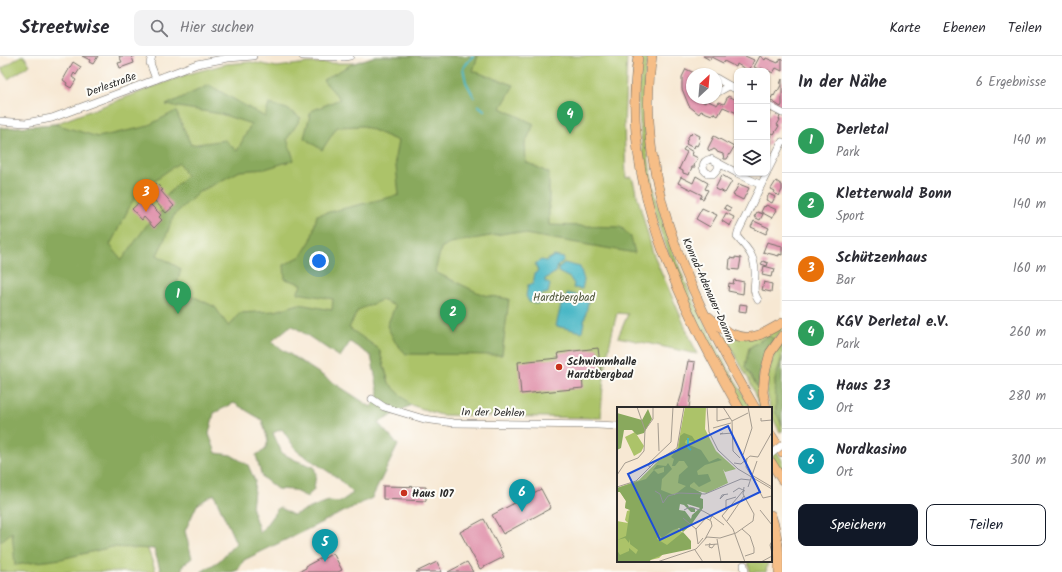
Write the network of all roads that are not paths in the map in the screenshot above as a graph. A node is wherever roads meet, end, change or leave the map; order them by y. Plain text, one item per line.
1 (152, 56) edge
2 (252, 56) edge
3 (303, 56) edge
4 (350, 56) edge
5 (638, 56) edge
6 (652, 56) edge
7 (156, 79) junction
8 (722, 82) edge
9 (729, 86) junction
10 (734, 88) edge
11 (722, 90) edge
12 (770, 106) edge
13 (782, 112) edge
14 (0, 121) edge
15 (782, 142) edge
16 (718, 163) dead end
17 (770, 167) edge
18 (734, 171) edge
19 (743, 176) edge
20 (766, 176) edge
21 (761, 185) junction
22 (758, 300) dead end
23 (703, 310) junction
24 (782, 324) edge
25 (782, 336) edge
26 (372, 399) dead end
27 (738, 407) edge
28 (754, 407) edge
29 (766, 407) edge
30 (617, 426) edge
31 (772, 437) edge
32 (782, 445) edge
33 (782, 452) edge
34 (772, 453) edge
35 (772, 464) edge
36 (782, 480) edge
37 (772, 518) edge
38 (779, 572) edge

1 - 7 street
2 - 7 street, Derlestraße
3 - 4 street
5 - 27 main road
6 - 23 main road, Konrad-Adenauer-Damm
7 - 14 street, Derlestraße
8 - 9 street
9 - 10 street
9 - 11 street
12 - 13 street
15 - 17 street
16 - 18 street
19 - 21 street
20 - 21 street
21 - 22 street
23 - 24 main road
23 - 28 main road, Konrad-Adenauer-Damm
25 - 29 main road
26 - 30 street, In der Dehlen
31 - 33 main road
32 - 34 street, bridge
35 - 36 main road
37 - 38 main road

